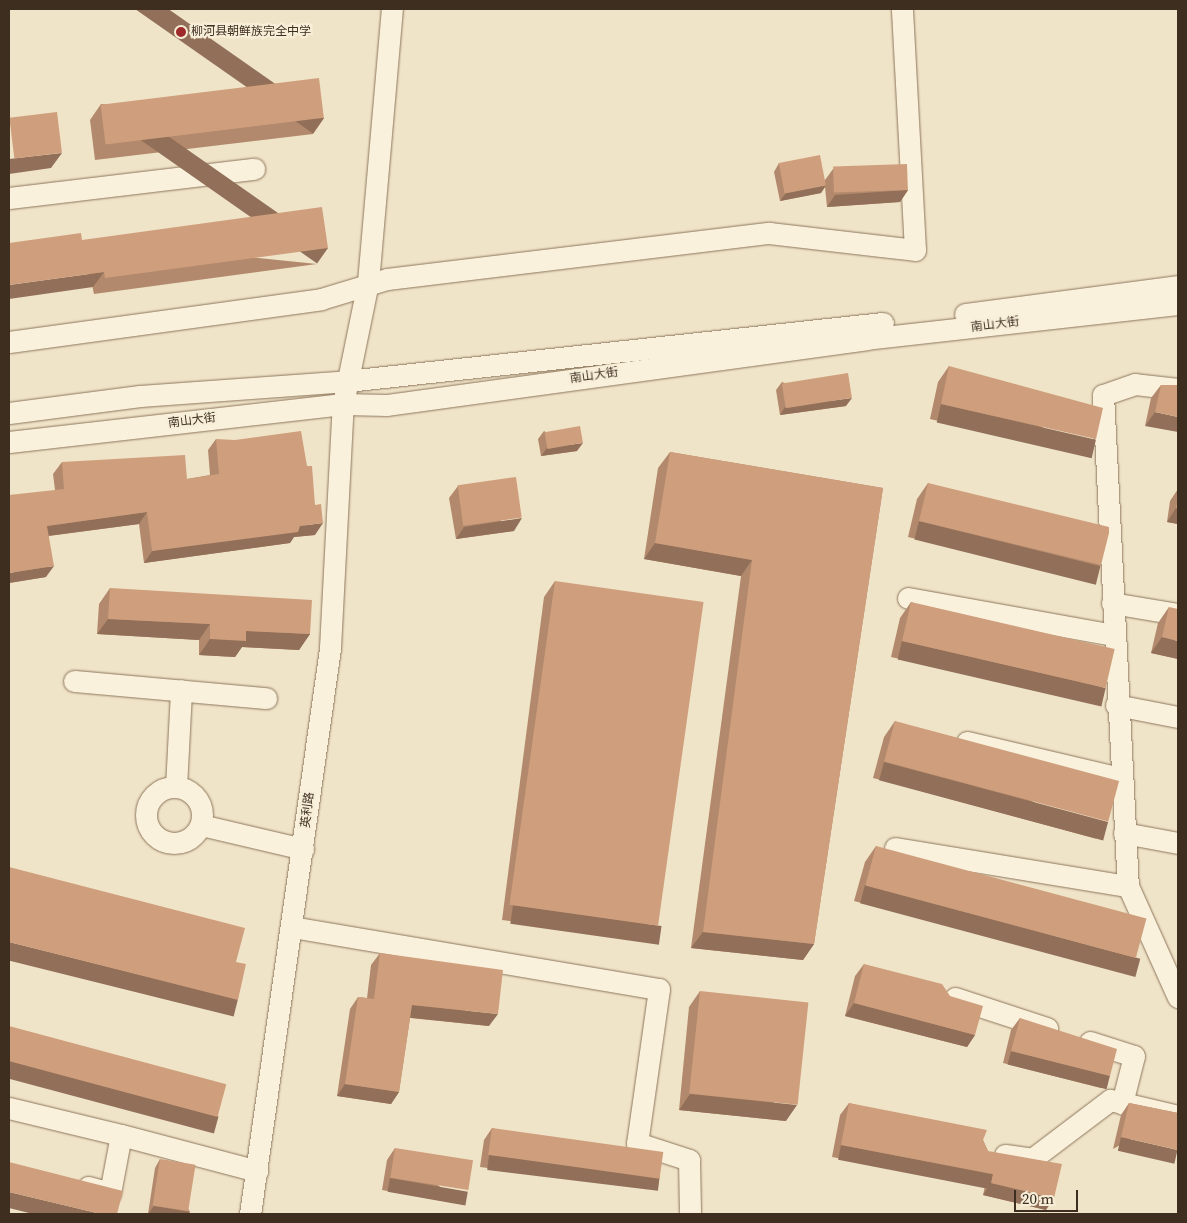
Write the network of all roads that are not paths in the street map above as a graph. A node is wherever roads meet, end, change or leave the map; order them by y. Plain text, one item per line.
1 (392, 9) edge
2 (902, 9) edge
3 (254, 169) dead end
4 (9, 198) edge
5 (368, 282) junction
6 (1178, 286) edge
7 (1178, 304) edge
8 (9, 342) edge
9 (347, 381) junction
10 (1178, 389) edge
11 (343, 404) junction
12 (9, 413) edge
13 (9, 442) edge
14 (908, 598) dead end
15 (1112, 603) junction
16 (1178, 614) edge
17 (1113, 635) junction
18 (74, 681) dead end
19 (181, 690) junction
20 (266, 698) dead end
21 (1116, 705) junction
22 (1178, 717) edge
23 (949, 738) edge
24 (1120, 778) junction
25 (176, 787) junction
26 (200, 825) junction
27 (1124, 833) junction
28 (1178, 843) edge
29 (895, 848) dead end
30 (303, 849) junction
31 (1128, 886) junction
32 (292, 927) junction
33 (946, 996) edge
34 (1178, 997) edge
35 (1122, 1103) junction
36 (9, 1108) edge
37 (1178, 1116) edge
38 (121, 1135) junction
39 (987, 1153) edge
40 (257, 1171) junction
41 (64, 1181) edge
42 (250, 1214) edge
43 (690, 1214) edge

1 - 5 street, 英利路
2 - 5 street
3 - 4 street
5 - 8 street
5 - 9 street, 英利路
6 - 9 street, 南山大街
7 - 11 street, 南山大街
9 - 11 street, 英利路
9 - 12 street, 南山大街
10 - 15 street
11 - 13 street, 南山大街
11 - 30 street, 英利路
14 - 17 street
15 - 16 street
15 - 17 street
17 - 21 street
18 - 19 street
19 - 20 street
19 - 25 street
21 - 22 street
21 - 24 street
23 - 24 street
24 - 27 street
25 - 26 street
25 - 26 street
26 - 30 street
27 - 28 street
27 - 31 street
29 - 31 street
30 - 32 street, 英利路
31 - 34 street
32 - 40 street, 英利路
32 - 43 street
33 - 35 street
35 - 37 street
35 - 39 street
36 - 38 street
38 - 40 street
38 - 41 street
40 - 42 street, 英利路

